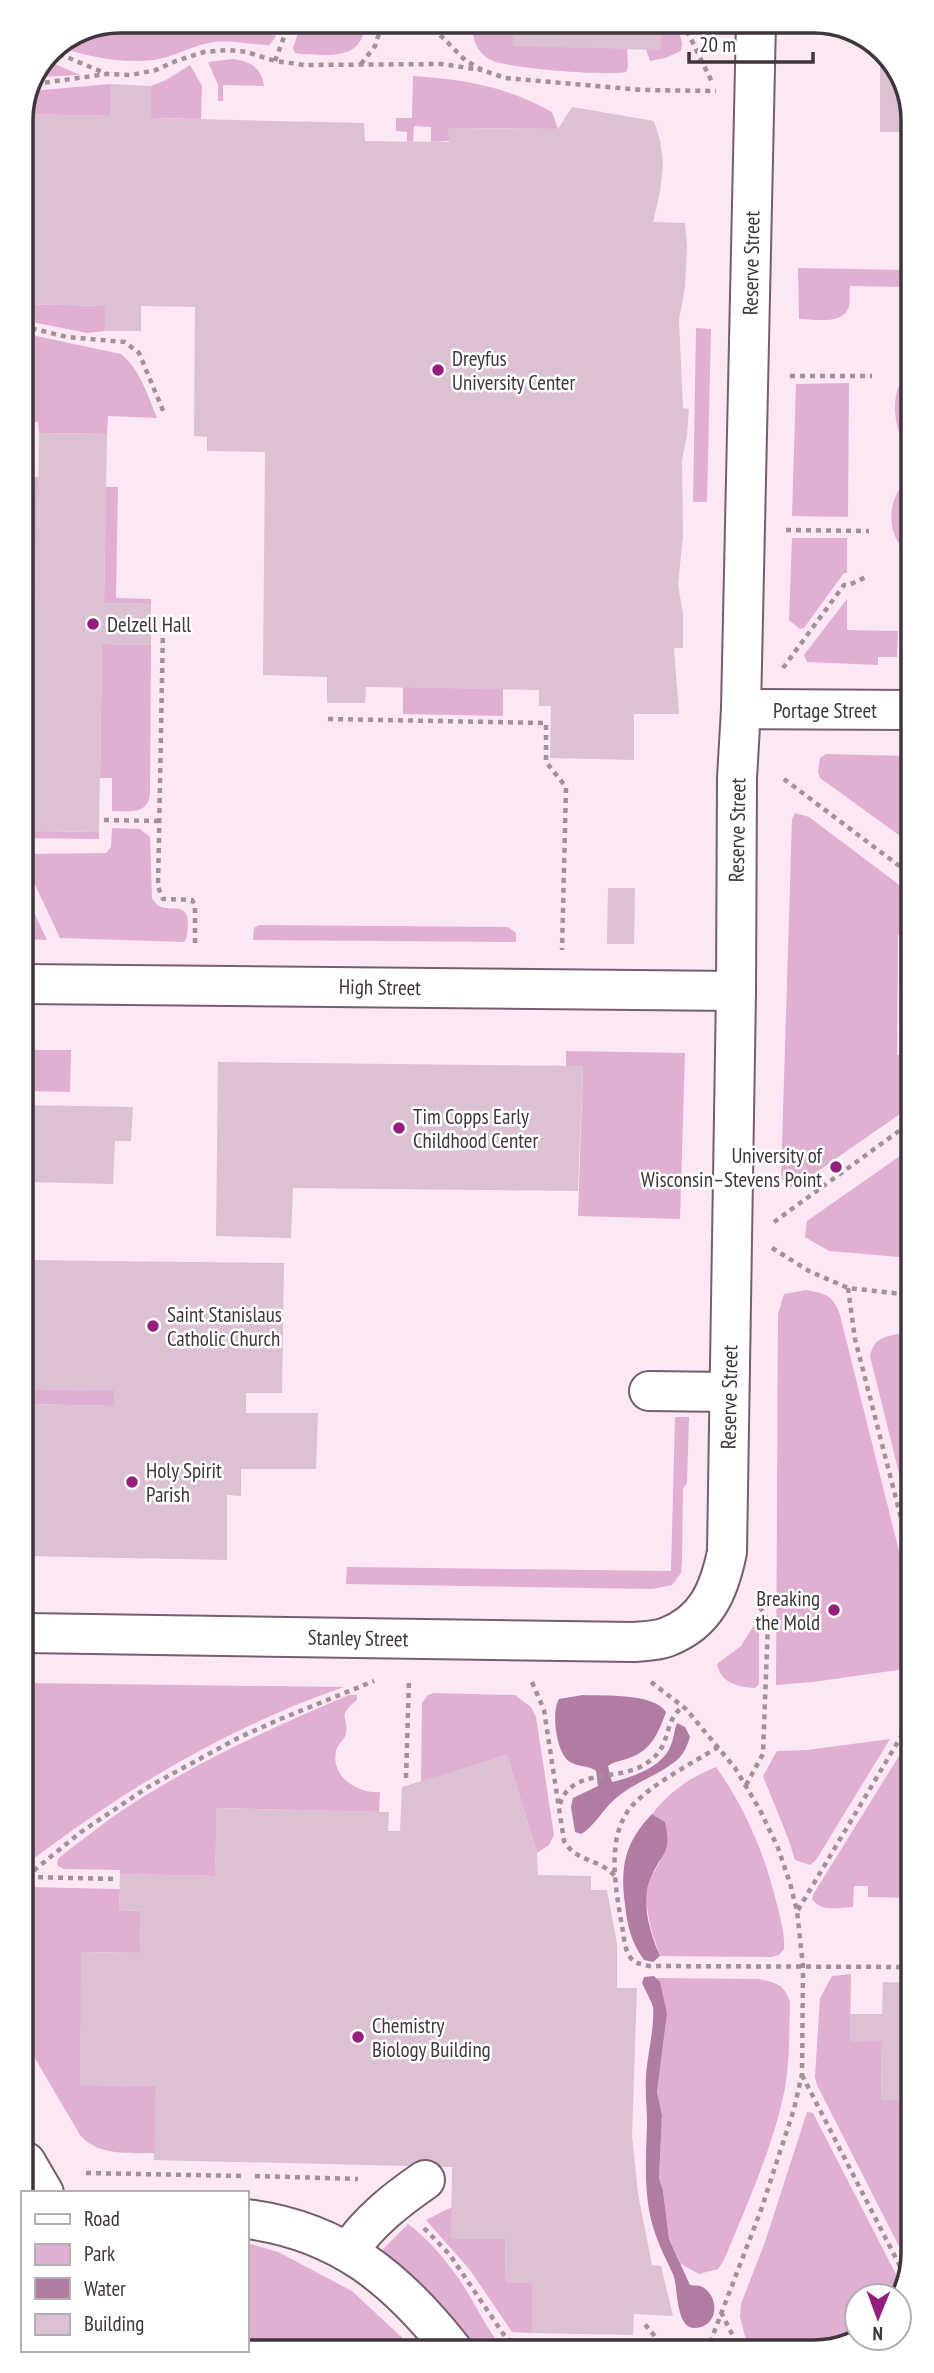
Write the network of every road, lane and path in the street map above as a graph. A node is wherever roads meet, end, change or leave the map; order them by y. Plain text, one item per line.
1 (286, 33) edge
2 (379, 33) edge
3 (438, 33) edge
4 (688, 33) edge
5 (756, 33) edge
6 (63, 56) edge
7 (275, 61) junction
8 (360, 65) junction
9 (482, 70) junction
10 (107, 74) junction
11 (42, 83) edge
12 (33, 329) edge
13 (782, 376) dead end
14 (872, 376) dead end
15 (164, 413) dead end
16 (778, 530) dead end
17 (869, 531) dead end
18 (868, 576) dead end
19 (163, 628) dead end
20 (781, 670) dead end
21 (901, 693) edge
22 (741, 709) junction
23 (328, 719) dead end
24 (784, 779) dead end
25 (104, 820) dead end
26 (160, 821) junction
27 (901, 867) edge
28 (195, 950) dead end
29 (562, 951) dead end
30 (33, 984) edge
31 (736, 991) junction
32 (901, 1129) edge
33 (770, 1224) dead end
34 (771, 1247) dead end
35 (848, 1288) junction
36 (901, 1294) edge
37 (649, 1391) dead end
38 (729, 1392) junction
39 (901, 1518) edge
40 (757, 1602) dead end
41 (688, 1627) joint
42 (33, 1633) edge
43 (382, 1678) dead end
44 (409, 1679) dead end
45 (532, 1682) dead end
46 (651, 1682) dead end
47 (682, 1706) junction
48 (901, 1736) edge
49 (718, 1747) junction
50 (406, 1778) dead end
51 (746, 1785) junction
52 (559, 1807) junction
53 (33, 1871) edge
54 (33, 1877) edge
55 (616, 1878) junction
56 (118, 1879) dead end
57 (797, 1911) junction
58 (803, 1966) junction
59 (901, 1967) edge
60 (802, 2074) junction
61 (33, 2174) edge
62 (43, 2191) edge
63 (410, 2191) joint
64 (248, 2219) edge
65 (349, 2251) junction
66 (900, 2266) edge
67 (721, 2311) junction
68 (643, 2322) dead end
69 (444, 2340) edge
70 (509, 2340) edge
71 (658, 2340) edge
72 (711, 2340) edge
73 (736, 2340) edge

1 - 7 path
2 - 8 path
3 - 9 path
4 - 9 path
5 - 22 street, Reserve Street
6 - 10 path
7 - 8 path
7 - 10 path
8 - 9 path
10 - 11 path
12 - 15 path
13 - 14 path
16 - 17 path
18 - 20 path
19 - 26 path
21 - 22 street, Portage Street
22 - 31 street, Reserve Street
23 - 29 path
24 - 27 path
25 - 26 path
26 - 28 path
30 - 31 street, High Street
31 - 38 street, Reserve Street
32 - 33 path
34 - 35 path
35 - 36 path
35 - 39 path
37 - 38 street
38 - 41 street, Reserve Street
40 - 51 path
41 - 42 street, Stanley Street
43 - 53 path
44 - 50 path
45 - 52 path
46 - 47 path
47 - 49 path
47 - 52 path
48 - 57 path
49 - 51 path
49 - 55 path
51 - 57 path
52 - 55 path
54 - 56 path
55 - 58 path
57 - 58 path
58 - 59 path
58 - 60 path
60 - 66 path
60 - 67 path
61 - 62 street
63 - 65 street
63 - 70 path
64 - 65 street
65 - 69 street
67 - 72 path
67 - 73 path
68 - 71 path

